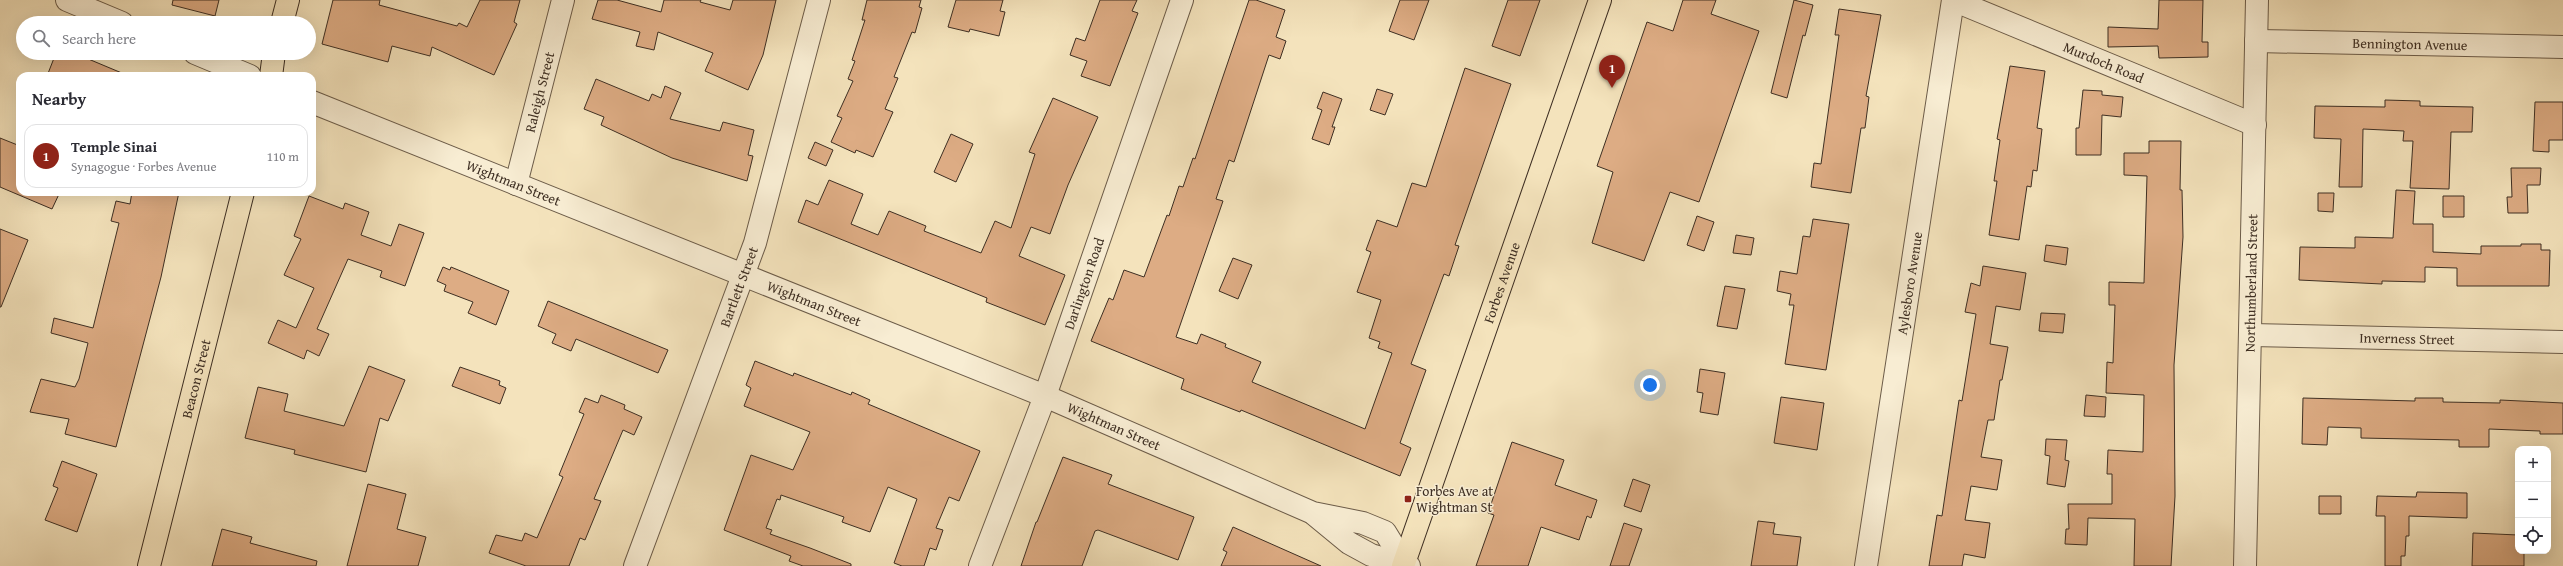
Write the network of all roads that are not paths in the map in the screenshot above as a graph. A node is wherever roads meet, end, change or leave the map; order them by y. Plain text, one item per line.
1 (66, 0) edge
2 (288, 0) edge
3 (564, 0) edge
4 (818, 0) edge
5 (1182, 0) edge
6 (1600, 0) edge
7 (1953, 0) edge
8 (2257, 0) edge
9 (105, 16) edge
10 (284, 16) edge
11 (2256, 41) junction
12 (2563, 48) edge
13 (212, 60) edge
14 (273, 60) edge
15 (240, 72) edge
16 (272, 72) edge
17 (316, 104) edge
18 (2255, 125) junction
19 (516, 184) junction
20 (242, 196) edge
21 (744, 276) junction
22 (2251, 335) junction
23 (2563, 342) edge
24 (1045, 396) junction
25 (1405, 565) edge
26 (149, 566) edge
27 (636, 566) edge
28 (980, 566) edge
29 (1866, 566) edge
30 (2245, 566) edge

1 - 9 street
2 - 10 main road
3 - 19 street, Raleigh Street
4 - 21 street, Bartlett Street
5 - 24 street, Darlington Road
6 - 25 main road, Forbes Avenue
7 - 18 street, Murdoch Road
7 - 29 street, Aylesboro Avenue
8 - 11 street, Northumberland Street
11 - 12 street, Bennington Avenue
11 - 18 street, Northumberland Street
13 - 15 street
14 - 16 main road
17 - 19 street, Wightman Street
18 - 22 street, Northumberland Street
19 - 21 street, Wightman Street
20 - 26 main road, Beacon Street
21 - 24 street, Wightman Street
21 - 27 street, Bartlett Street
22 - 23 street, Inverness Street
22 - 30 street, Northumberland Street
24 - 25 street, Wightman Street
24 - 28 street, Darlington Road

